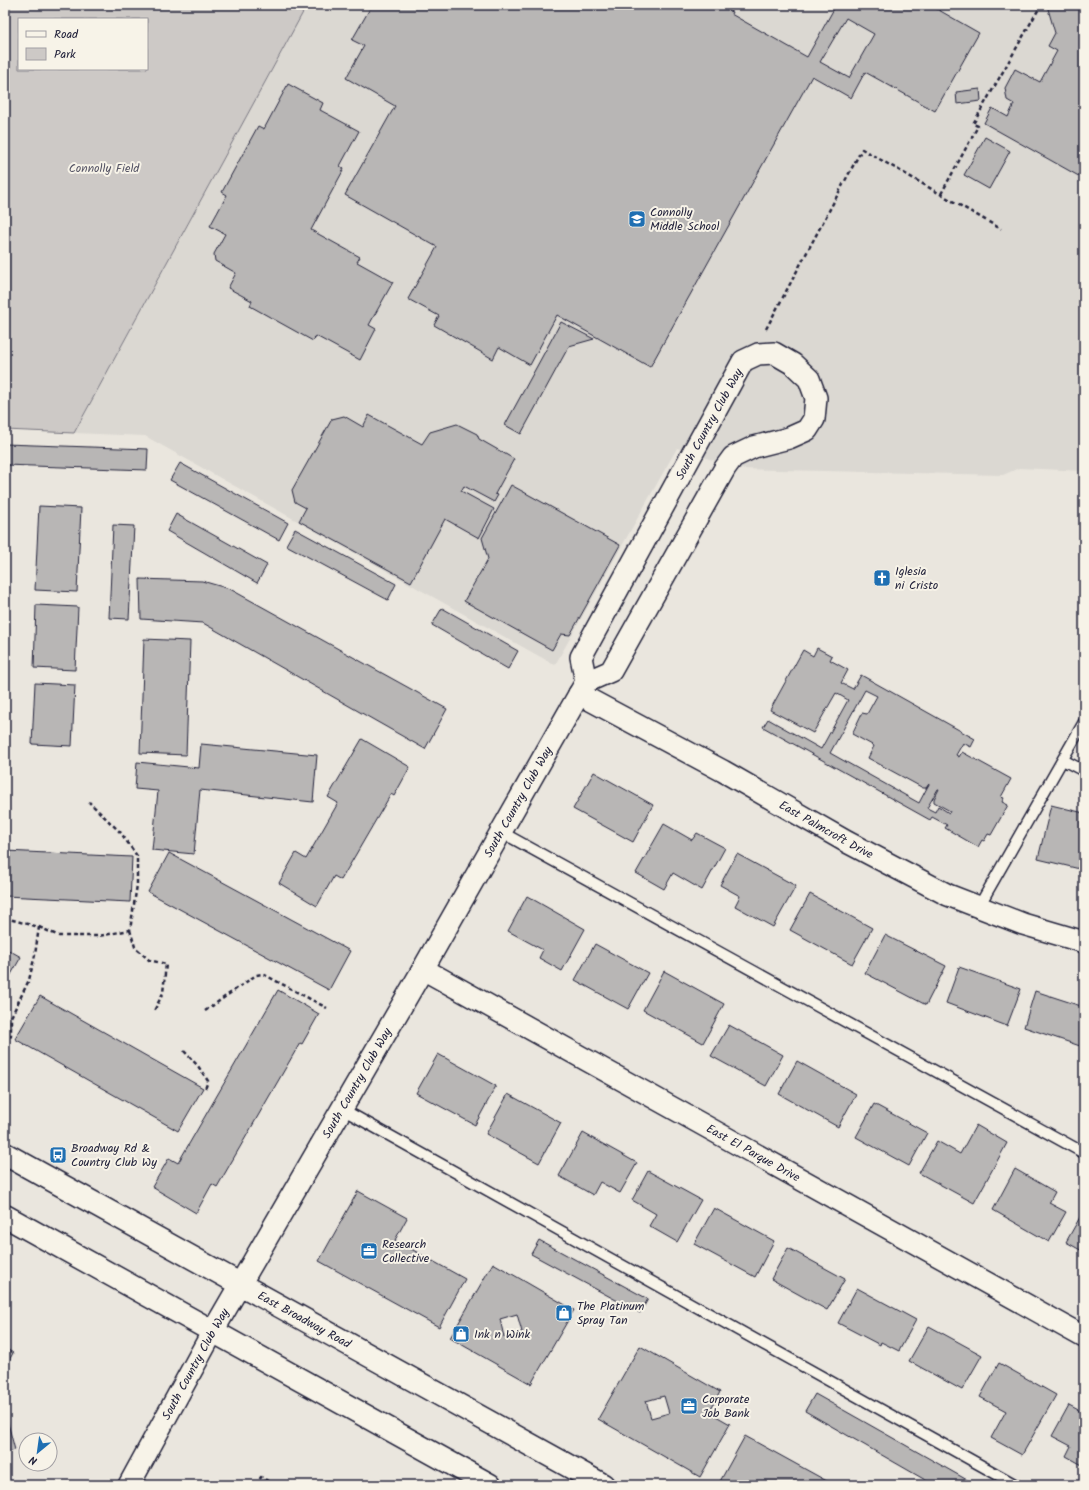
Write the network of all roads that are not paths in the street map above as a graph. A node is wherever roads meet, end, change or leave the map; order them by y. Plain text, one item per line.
1 (583, 688) junction
2 (1084, 722) edge
3 (1063, 760) junction
4 (1084, 771) edge
5 (501, 832) junction
6 (978, 908) junction
7 (1084, 942) edge
8 (423, 969) junction
9 (342, 1109) junction
10 (1084, 1153) edge
11 (5, 1154) edge
12 (5, 1216) edge
13 (241, 1284) junction
14 (213, 1331) junction
15 (1084, 1337) edge
16 (129, 1485) edge
17 (490, 1485) edge
18 (603, 1485) edge
19 (1016, 1485) edge

1 - 1 street, South Country Club Way
1 - 5 street, South Country Club Way
1 - 6 street, East Palmcroft Drive
2 - 3 lane
3 - 4 lane
3 - 6 lane
5 - 8 street, South Country Club Way
5 - 10 lane
6 - 7 street, East Palmcroft Drive
8 - 9 street, South Country Club Way
8 - 15 street, East El Parque Drive
9 - 13 street, South Country Club Way
9 - 19 lane
11 - 13 main road, East Broadway Road
12 - 14 main road
13 - 14 street, South Country Club Way
13 - 18 main road, East Broadway Road
14 - 16 street, South Country Club Way
14 - 17 main road

